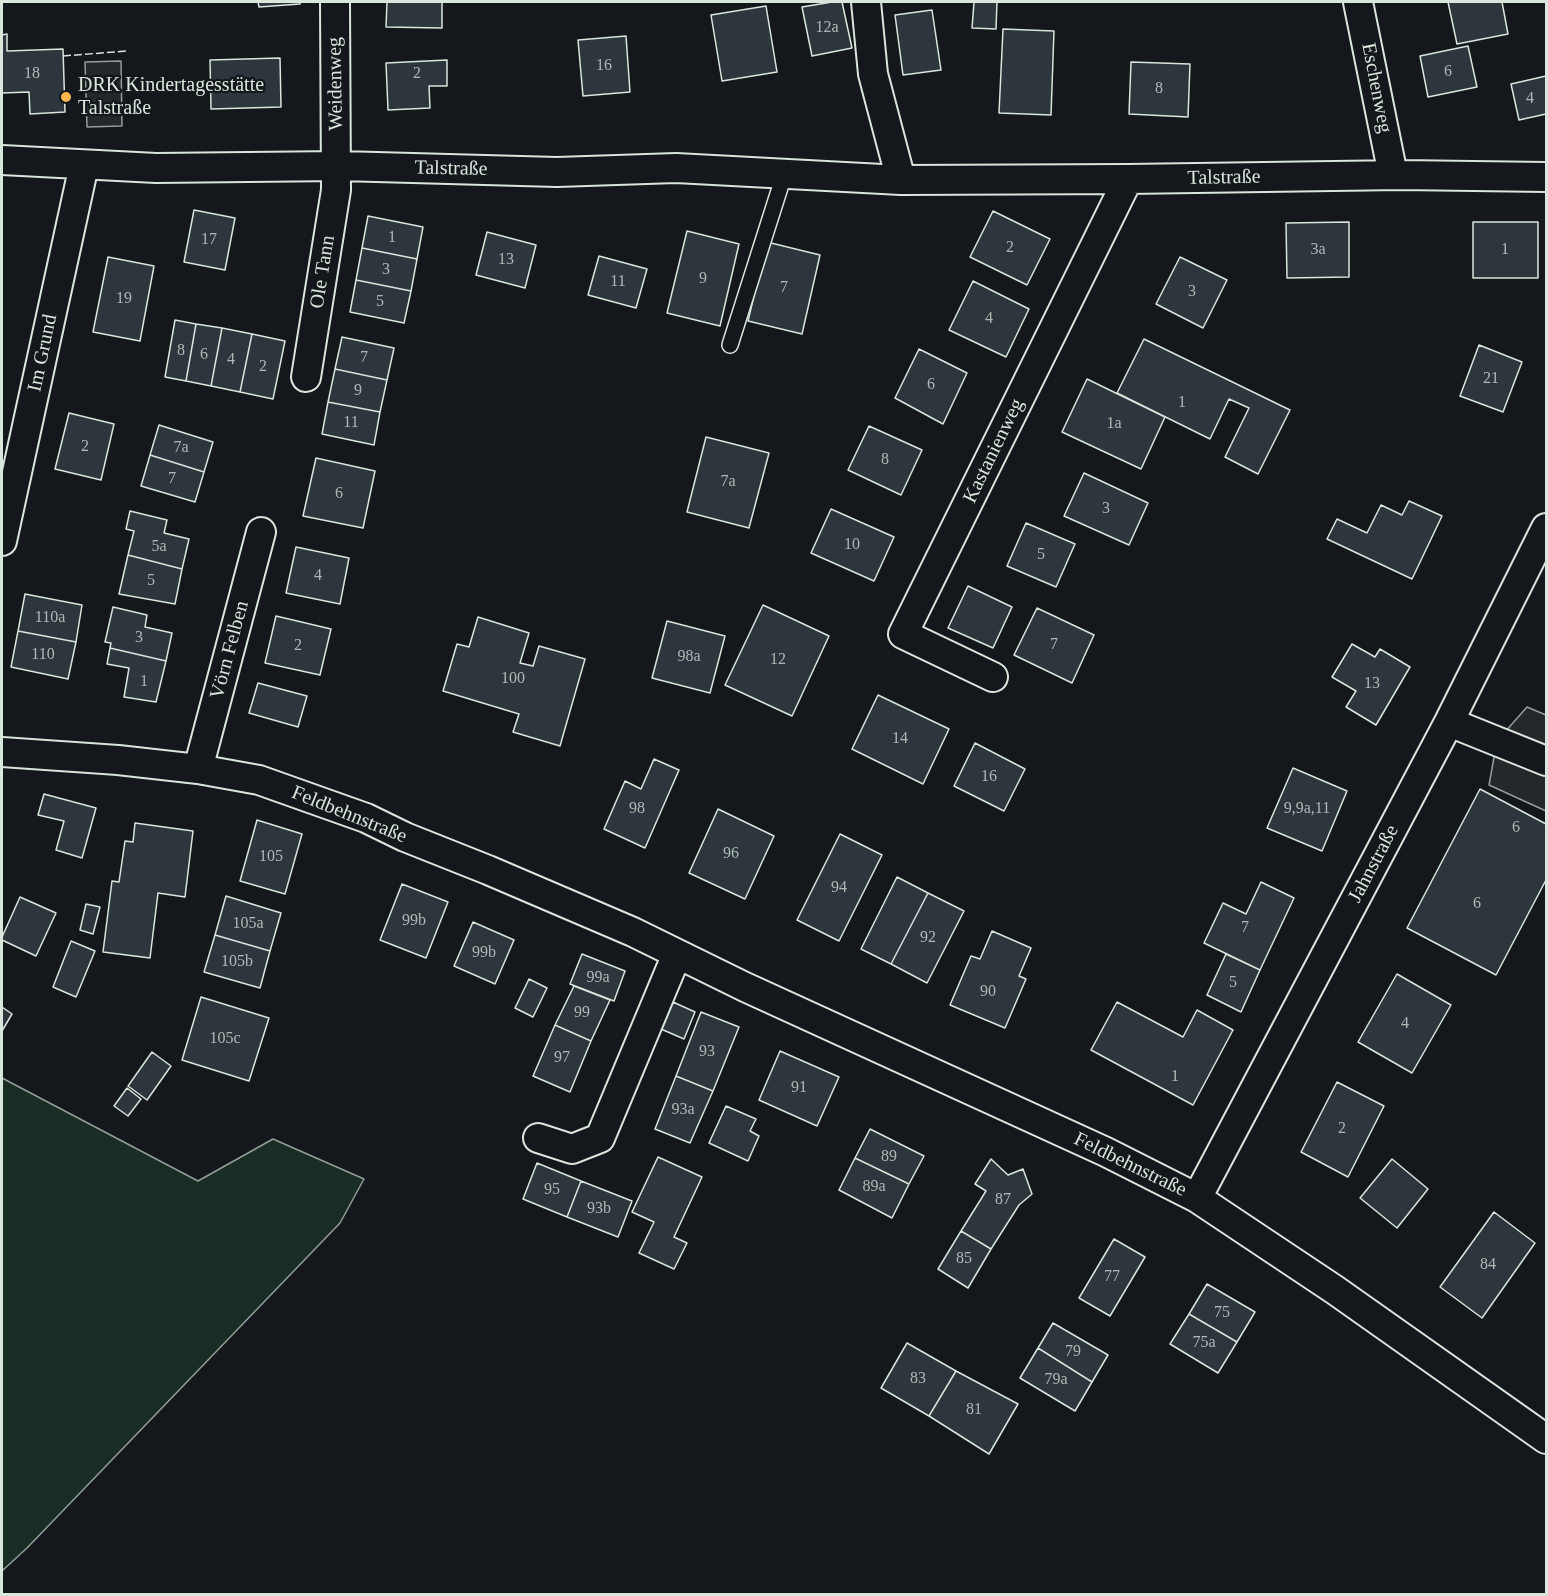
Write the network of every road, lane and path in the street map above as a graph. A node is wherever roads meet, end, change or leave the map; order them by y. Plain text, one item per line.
1 (335, 2) edge
2 (866, 2) edge
3 (1358, 2) edge
4 (2, 160) edge
5 (84, 165) junction
6 (337, 166) junction
7 (784, 175) junction
8 (1393, 176) junction
9 (1546, 177) edge
10 (1128, 179) junction
11 (901, 180) junction
12 (730, 345) dead end
13 (306, 377) dead end
14 (1546, 528) edge
15 (261, 532) dead end
16 (2, 541) edge
17 (993, 677) dead end
18 (1449, 722) junction
19 (2, 752) edge
20 (1546, 761) edge
21 (198, 769) junction
22 (677, 954) junction
23 (538, 1138) dead end
24 (1197, 1198) junction
25 (1546, 1439) edge

1 - 6 street, Weidenweg
2 - 11 street
3 - 8 street, Eschenweg
4 - 5 street, Talstraße
5 - 6 street, Talstraße
5 - 16 street, Im Grund
6 - 7 street, Talstraße
6 - 13 street, Ole Tann
7 - 11 street, Talstraße
7 - 12 lane
8 - 9 street, Talstraße
8 - 10 street, Talstraße
10 - 11 street, Talstraße
10 - 17 street, Kastanienweg
14 - 18 street, Jahnstraße
15 - 21 street, Vörn Felben
18 - 20 street
18 - 24 street, Jahnstraße
19 - 21 street, Feldbehnstraße
21 - 22 street, Feldbehnstraße
22 - 23 street
22 - 24 street, Feldbehnstraße
24 - 25 street, Feldbehnstraße

